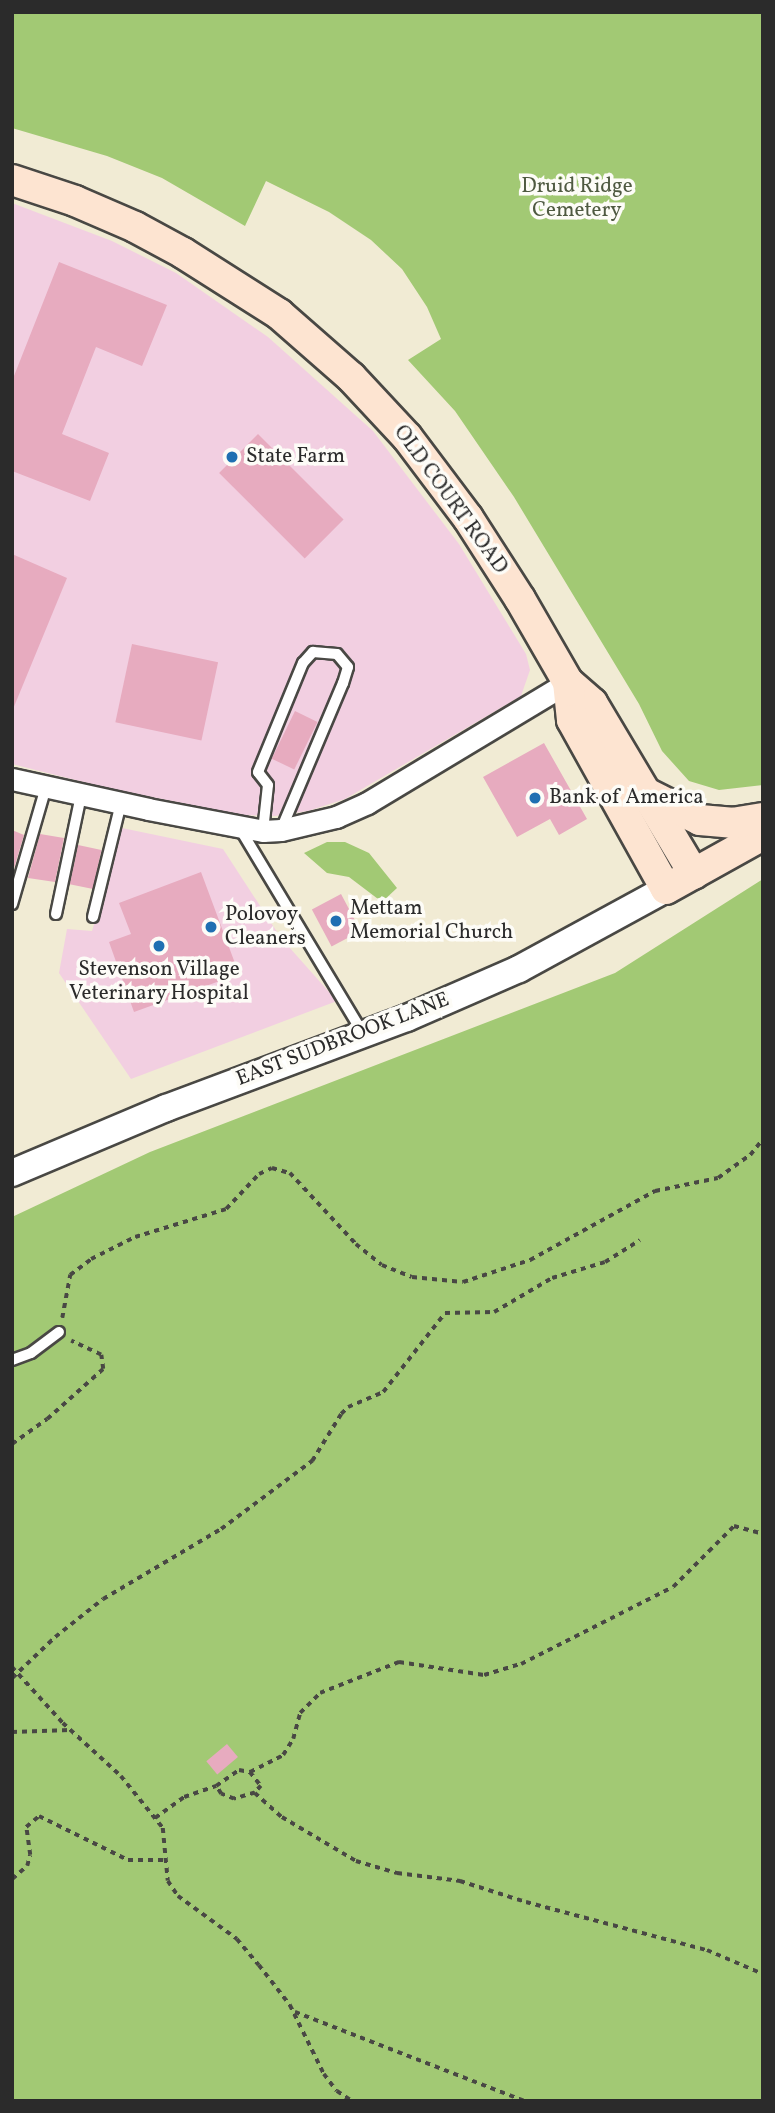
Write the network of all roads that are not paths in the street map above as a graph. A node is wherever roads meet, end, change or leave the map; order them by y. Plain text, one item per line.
1 (12, 180) edge
2 (568, 682) junction
3 (12, 779) edge
4 (46, 787) junction
5 (642, 792) junction
6 (81, 795) junction
7 (121, 803) junction
8 (763, 818) edge
9 (237, 825) junction
10 (272, 830) junction
11 (763, 835) edge
12 (694, 874) junction
13 (666, 889) junction
14 (12, 904) edge
15 (56, 914) dead end
16 (93, 917) dead end
17 (363, 1033) junction
18 (12, 1173) edge
19 (59, 1332) road end
20 (12, 1360) edge

1 - 2 main road, OLD COURT ROAD
2 - 5 main road, OLD COURT ROAD
2 - 10 street
2 - 13 main road, OLD COURT ROAD
3 - 4 street
4 - 6 street
4 - 14 lane
5 - 8 main road
5 - 12 main road, OLD COURT ROAD
6 - 7 street
6 - 15 lane
7 - 9 street
7 - 16 lane
9 - 10 street
9 - 17 lane
10 - 10 lane
11 - 12 main road
12 - 13 main road
13 - 17 street, EAST SUDBROOK LANE
17 - 18 street, EAST SUDBROOK LANE
19 - 20 lane

